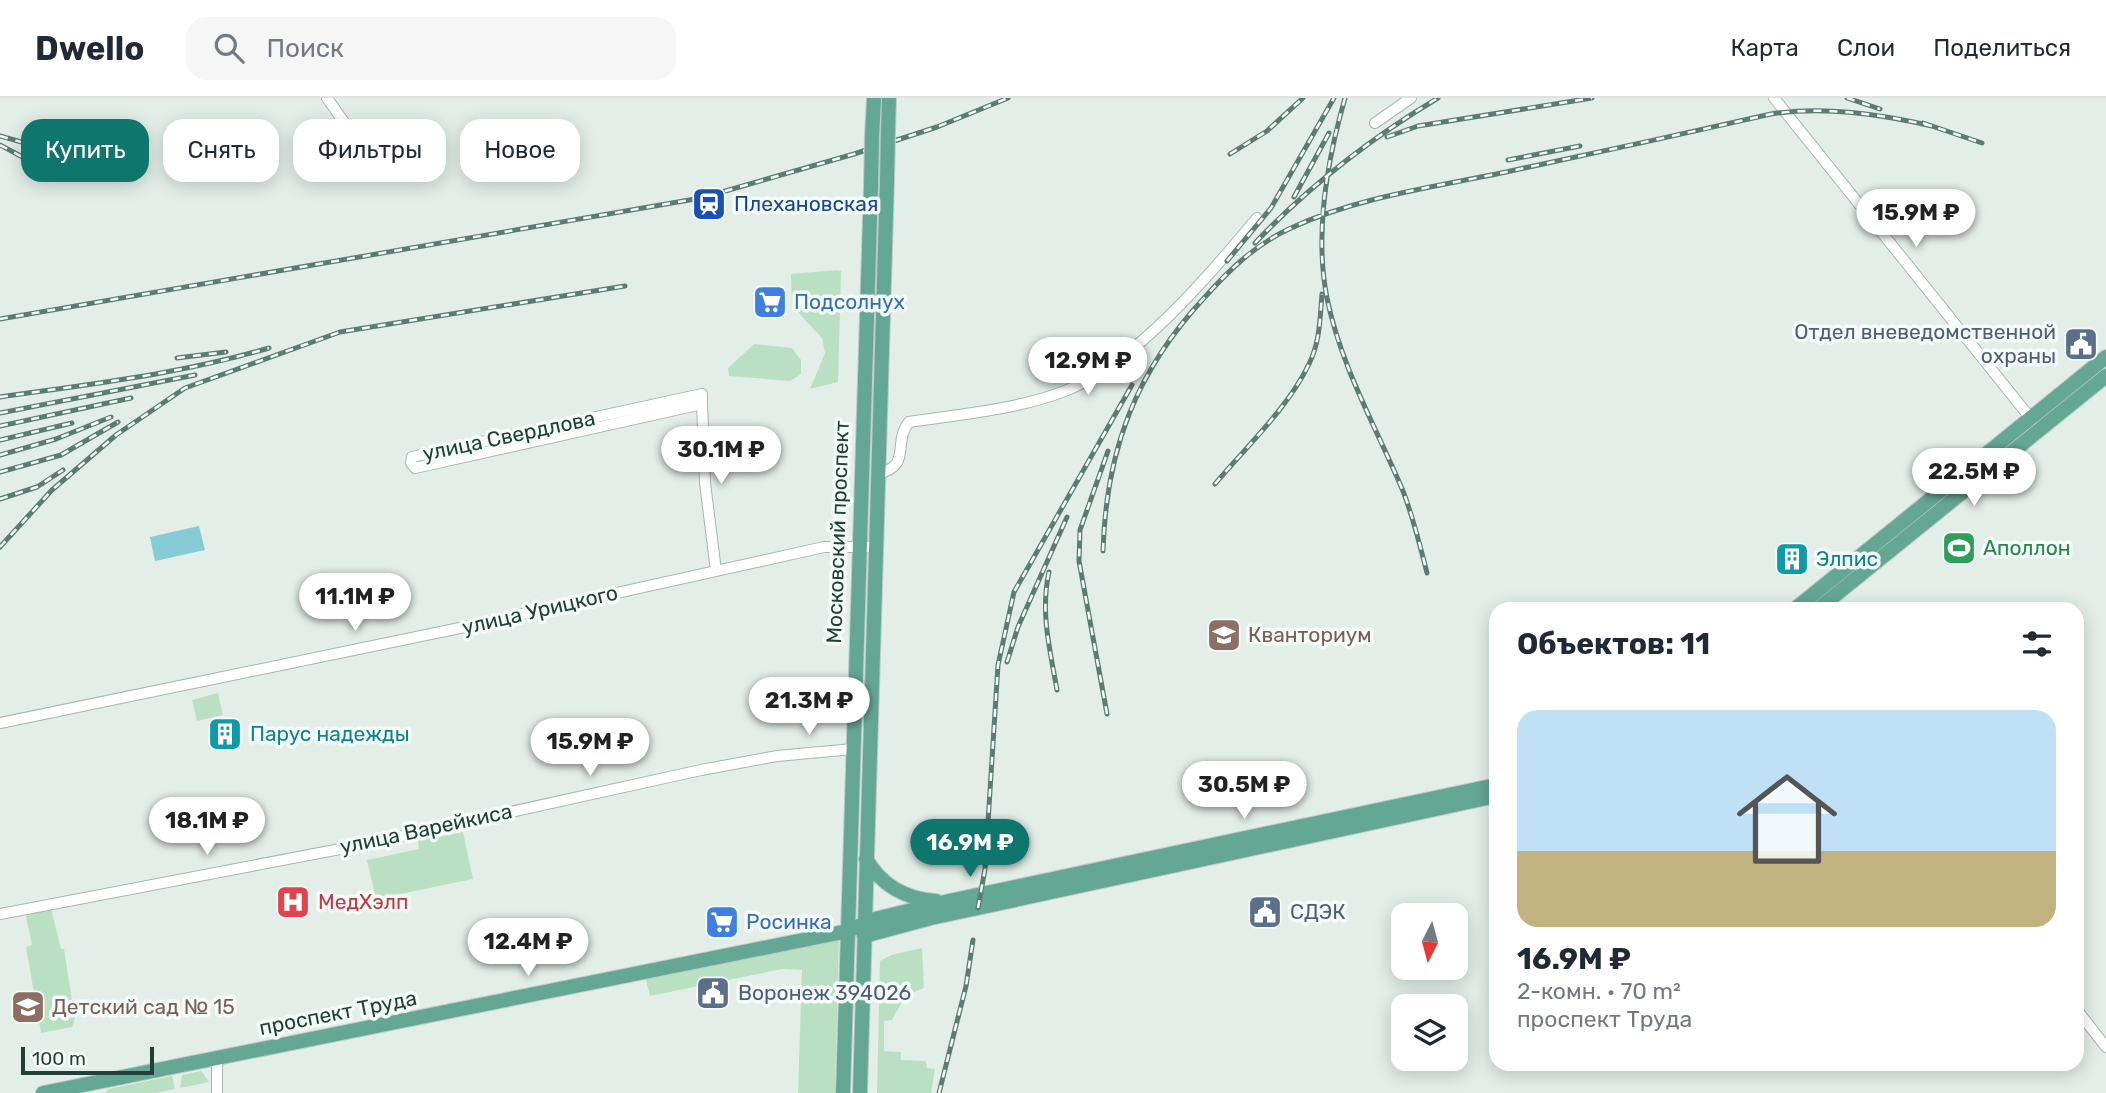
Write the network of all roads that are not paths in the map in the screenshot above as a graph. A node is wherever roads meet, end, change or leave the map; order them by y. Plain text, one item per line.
1 (327, 98) edge
2 (874, 98) edge
3 (889, 98) edge
4 (1411, 98) edge
5 (1774, 98) edge
6 (342, 119) edge
7 (1375, 123) dead end
8 (1257, 218) dead end
9 (2106, 358) edge
10 (2106, 376) edge
11 (702, 399) junction
12 (2036, 426) junction
13 (877, 474) junction
14 (859, 547) junction
15 (875, 547) junction
16 (716, 571) junction
17 (1804, 602) edge
18 (1826, 602) edge
19 (0, 723) edge
20 (853, 749) junction
21 (1489, 788) edge
22 (1489, 796) edge
23 (1463, 798) junction
24 (866, 859) junction
25 (949, 901) junction
26 (0, 914) edge
27 (864, 930) junction
28 (848, 931) junction
29 (2084, 1019) edge
30 (2106, 1047) edge
31 (217, 1058) junction
32 (43, 1093) edge
33 (217, 1093) edge
34 (842, 1093) edge
35 (860, 1093) edge

1 - 6 street
2 - 14 main road, Московский проспект, bridge
3 - 13 main road, Московский проспект, bridge
4 - 7 street
5 - 12 street
8 - 13 street
9 - 12 main road
10 - 12 main road
11 - 11 street, улица Свердлова
11 - 16 street
12 - 17 main road
12 - 18 main road
13 - 15 main road, Московский проспект
14 - 15 street, улица Урицкого
14 - 16 street, улица Урицкого
14 - 20 main road, Московский проспект
15 - 24 main road, Московский проспект
16 - 19 street, улица Урицкого
20 - 26 street, улица Варейкиса
20 - 28 main road, Московский проспект
21 - 23 main road
22 - 23 main road
23 - 25 main road
23 - 27 main road
24 - 25 main road
24 - 27 main road, Московский проспект
25 - 27 main road
27 - 28 main road
27 - 35 main road, Московский проспект
28 - 31 main road, проспект Труда
28 - 34 main road, Московский проспект
29 - 30 street
31 - 32 main road, проспект Труда
31 - 33 street

